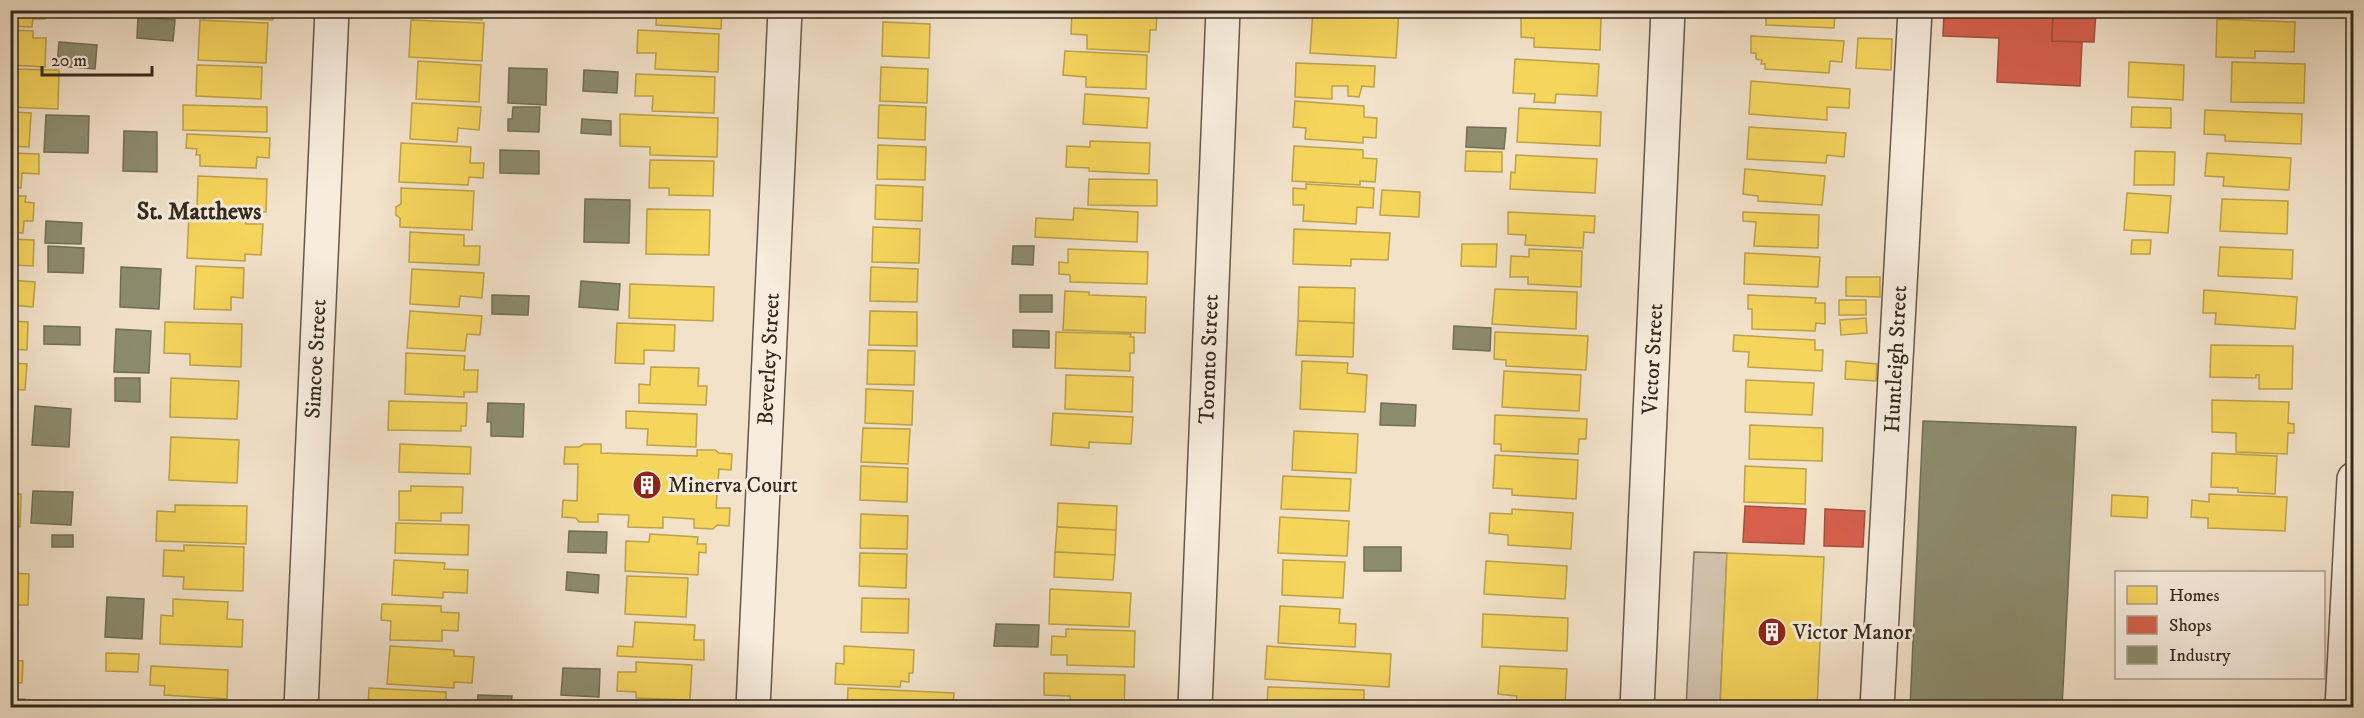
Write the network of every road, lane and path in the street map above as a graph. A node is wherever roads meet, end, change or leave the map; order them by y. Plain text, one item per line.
1 (332, 10) edge
2 (785, 10) edge
3 (1223, 10) edge
4 (1668, 10) edge
5 (1915, 10) edge
6 (2354, 479) edge
7 (301, 708) edge
8 (753, 708) edge
9 (1195, 708) edge
10 (1637, 708) edge
11 (1877, 708) edge
12 (2342, 708) edge

1 - 7 street, Simcoe Street
2 - 8 street, Beverley Street
3 - 9 street, Toronto Street
4 - 10 street, Victor Street
5 - 11 street, Huntleigh Street
6 - 12 street

